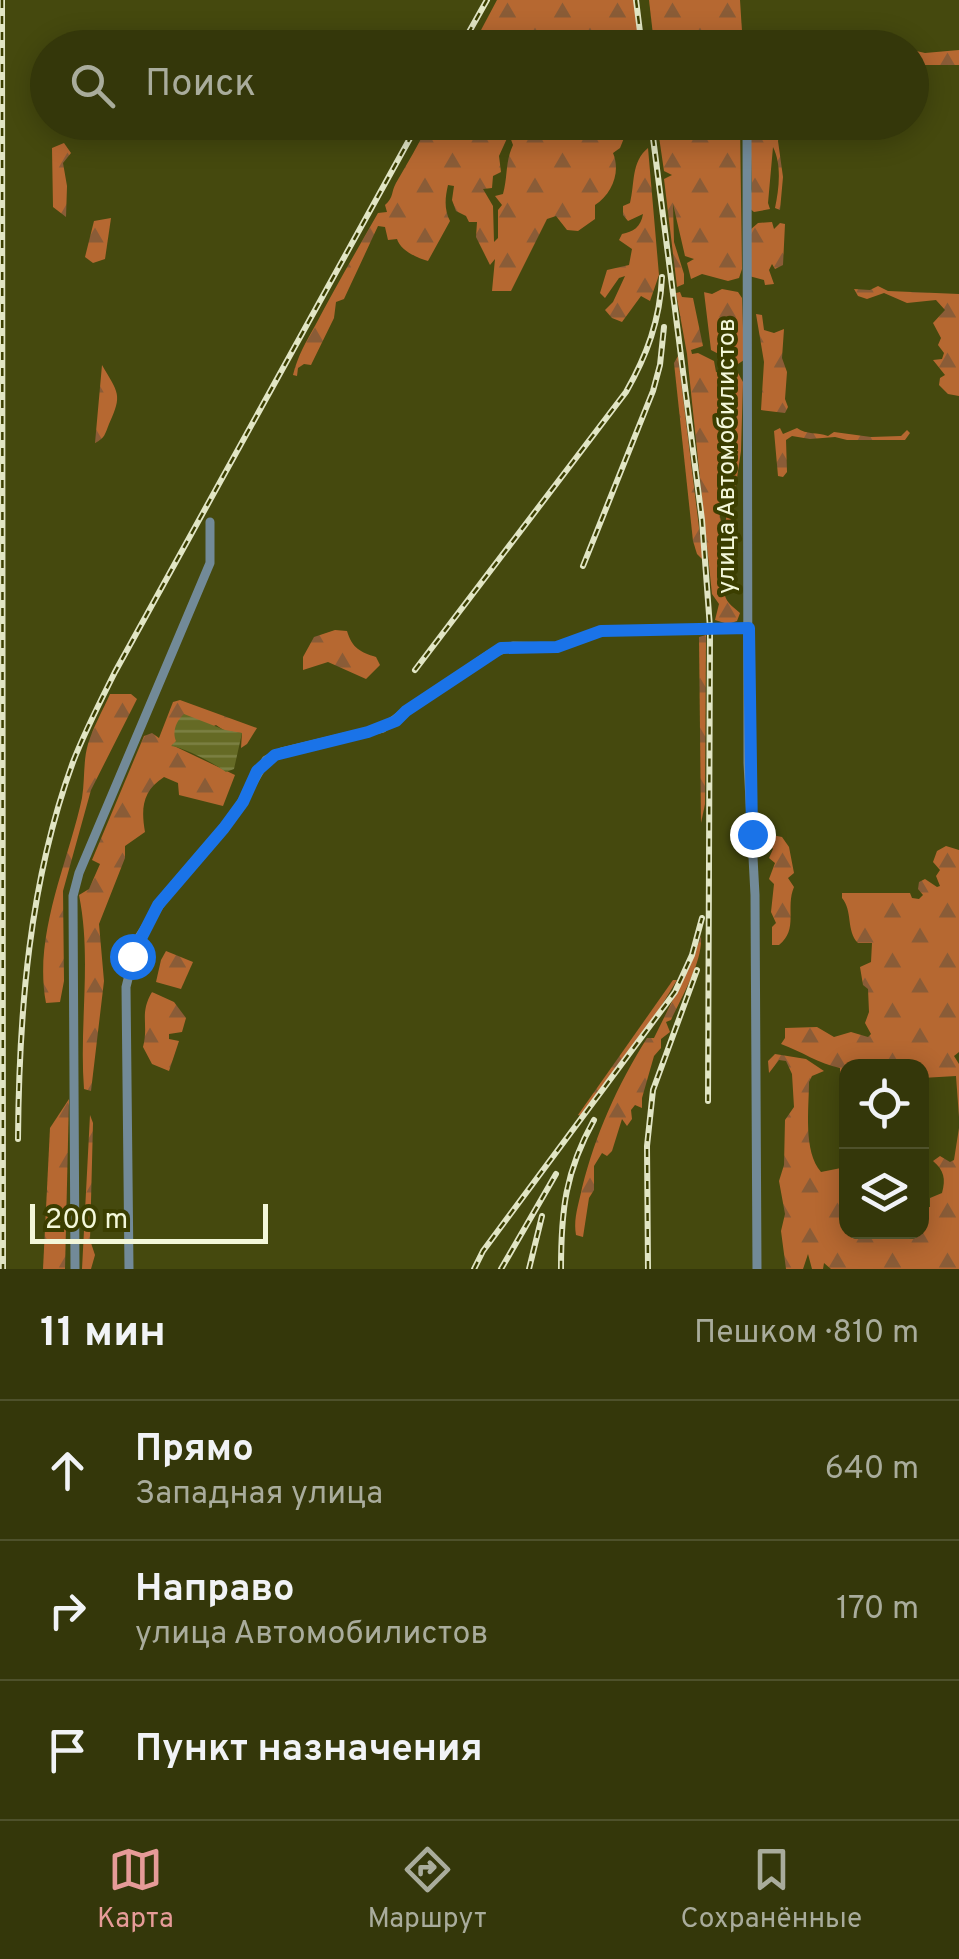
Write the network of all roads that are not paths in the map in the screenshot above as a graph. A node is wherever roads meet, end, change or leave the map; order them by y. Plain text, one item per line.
1 (747, 140) edge
2 (210, 522) dead end
3 (749, 628) junction
4 (76, 1269) edge
5 (129, 1269) edge
6 (758, 1269) edge

1 - 3 street, улица Автомобилистов
2 - 4 street
3 - 5 street
3 - 6 street, улица Автомобилистов

